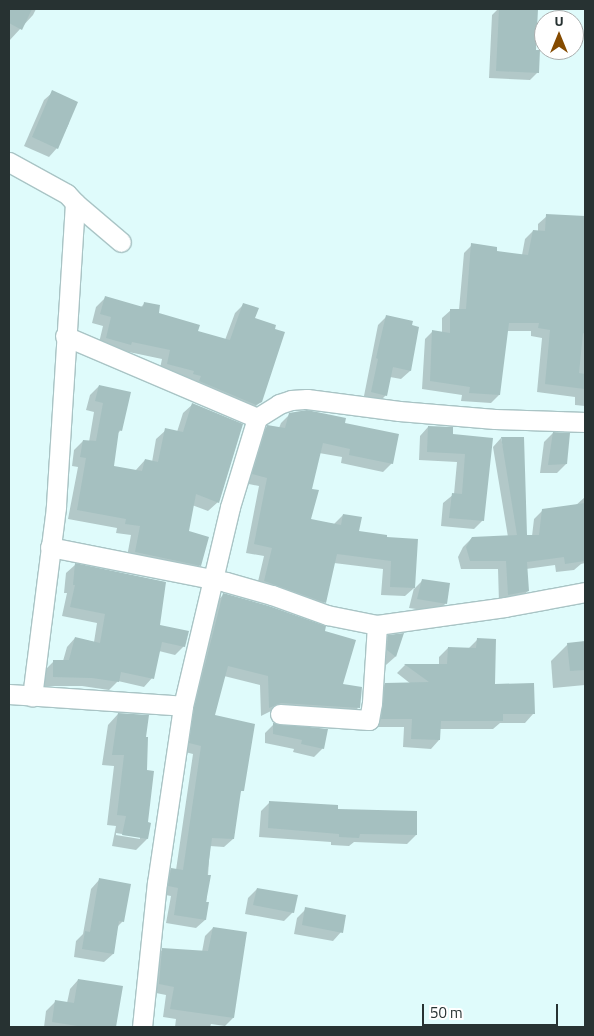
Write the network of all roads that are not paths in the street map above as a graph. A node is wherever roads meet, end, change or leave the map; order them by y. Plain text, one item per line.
1 (9, 162) edge
2 (75, 203) junction
3 (121, 242) dead end
4 (65, 336) junction
5 (257, 418) junction
6 (585, 422) edge
7 (50, 547) junction
8 (212, 580) junction
9 (585, 592) edge
10 (377, 625) junction
11 (9, 694) edge
12 (32, 696) junction
13 (183, 706) junction
14 (280, 714) dead end
15 (142, 1027) edge

1 - 2 street
2 - 3 street
2 - 4 street
4 - 5 street
4 - 7 street
5 - 6 street
5 - 8 street
7 - 8 street
7 - 12 street
8 - 10 street
8 - 13 street
9 - 10 street
10 - 14 street
11 - 12 street
12 - 13 street
13 - 15 street

